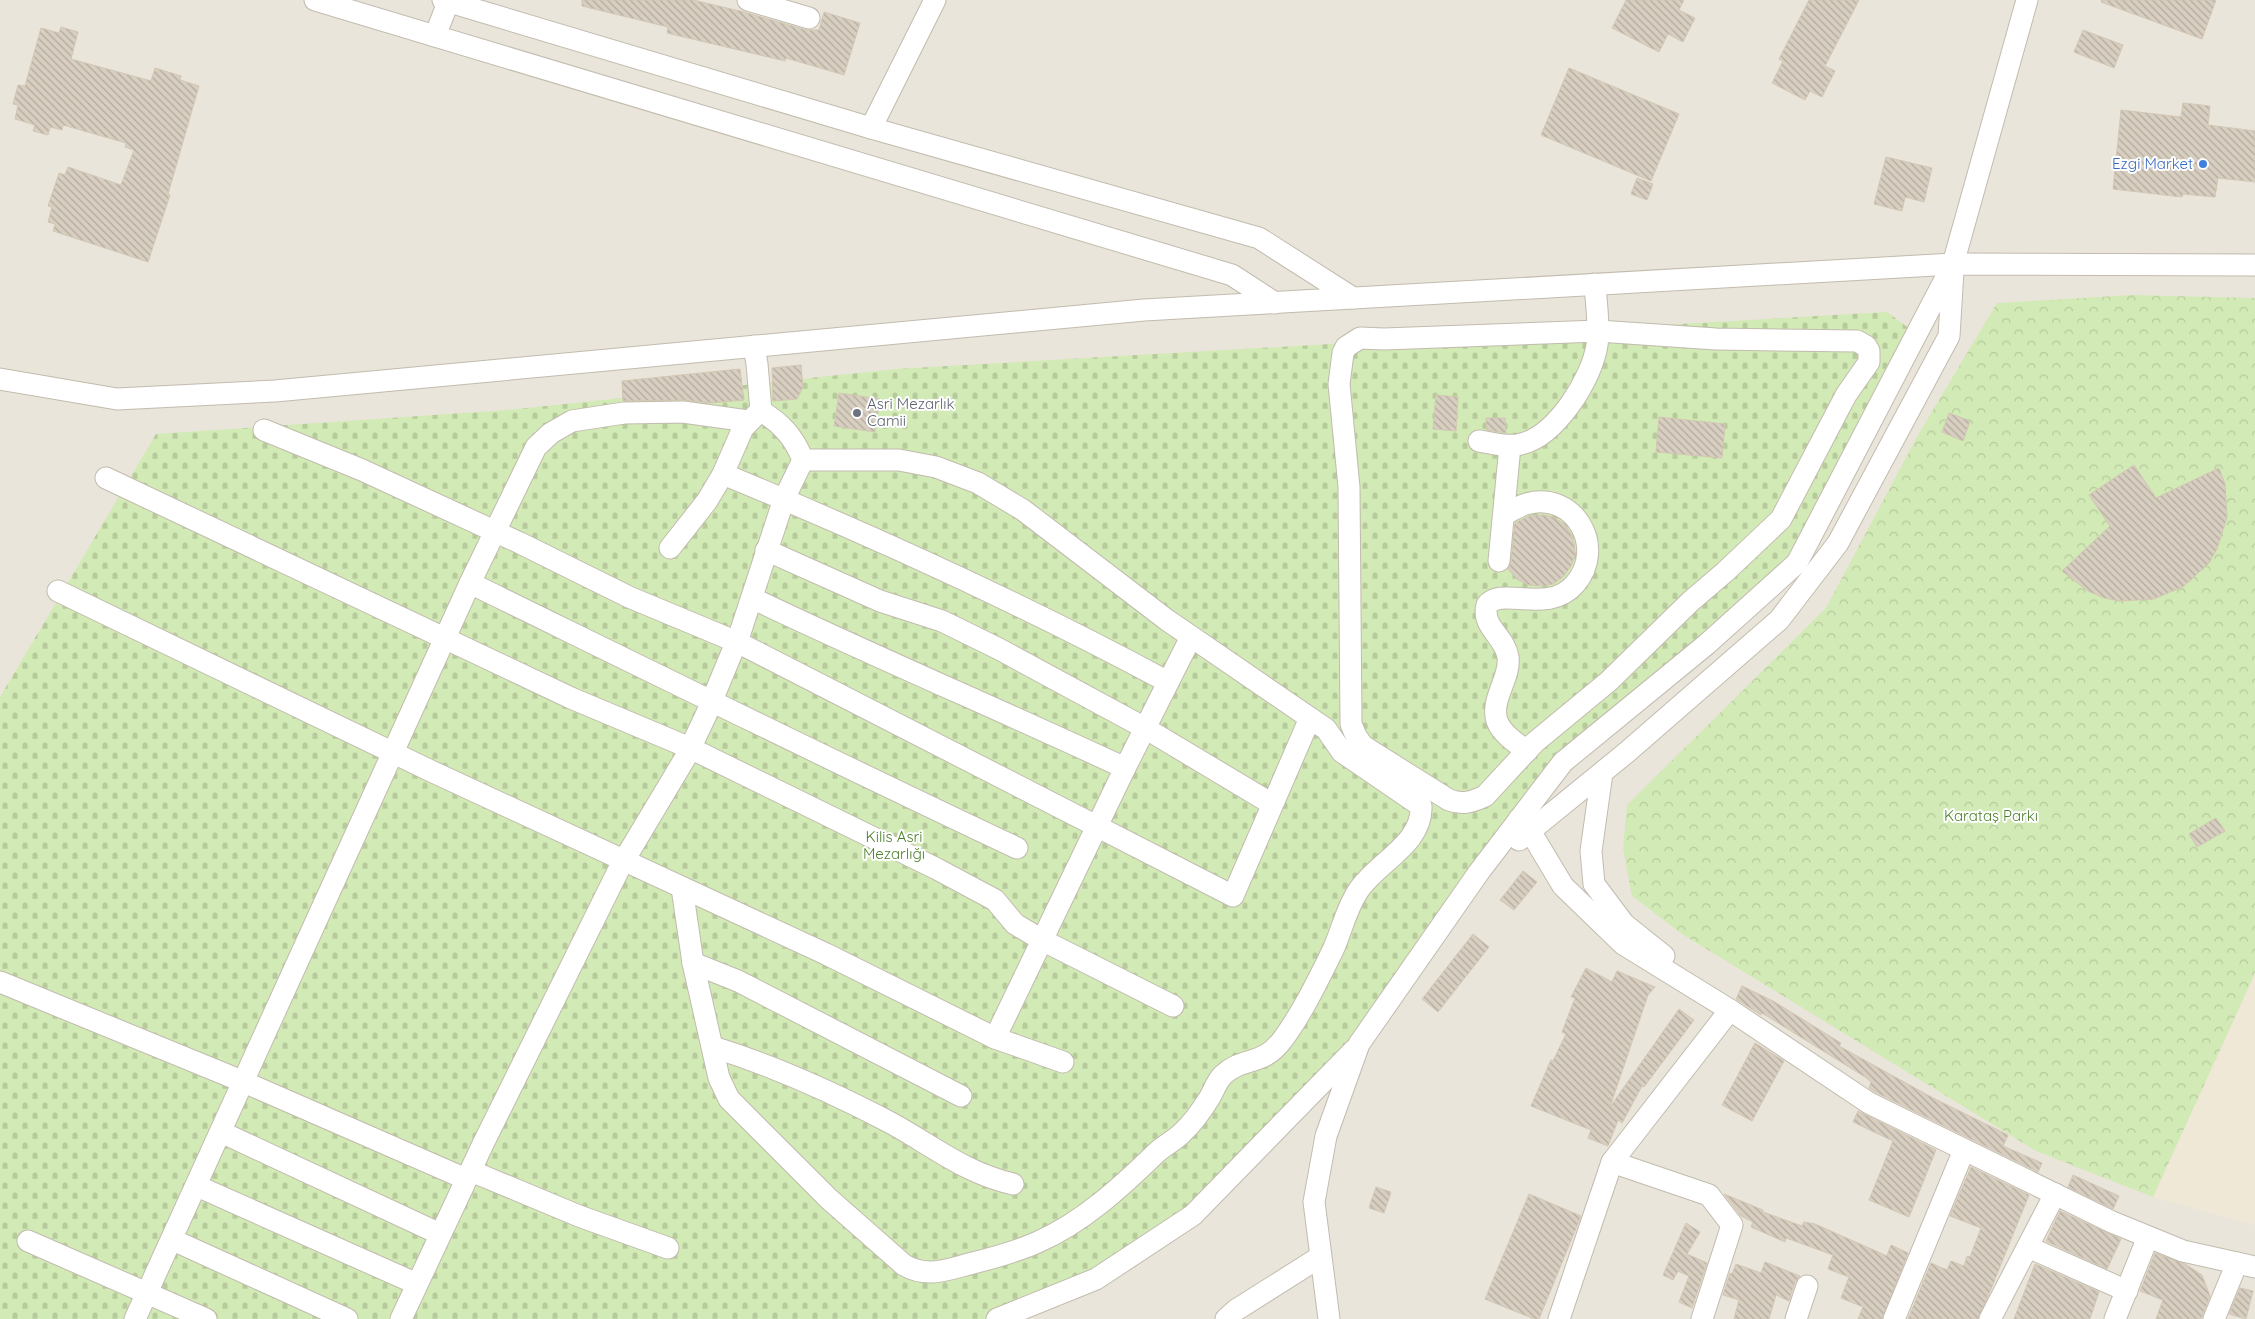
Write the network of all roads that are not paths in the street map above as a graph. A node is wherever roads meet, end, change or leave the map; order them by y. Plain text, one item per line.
1 (315, 0) edge
2 (447, 0) edge
3 (935, 0) edge
4 (2027, 0) edge
5 (756, 1) edge
6 (809, 18) dead end
7 (435, 36) junction
8 (871, 128) junction
9 (1953, 264) junction
10 (2255, 265) edge
11 (1595, 284) junction
12 (1353, 298) junction
13 (1275, 303) junction
14 (1598, 331) junction
15 (754, 346) junction
16 (0, 379) edge
17 (754, 416) junction
18 (264, 430) dead end
19 (1479, 441) dead end
20 (1510, 446) junction
21 (803, 460) junction
22 (723, 474) junction
23 (106, 478) dead end
24 (784, 499) junction
25 (1505, 514) junction
26 (494, 531) junction
27 (670, 548) dead end
28 (766, 550) junction
29 (1499, 561) dead end
30 (470, 583) junction
31 (58, 591) dead end
32 (752, 598) junction
33 (1191, 637) junction
34 (446, 638) junction
35 (737, 642) junction
36 (1168, 682) junction
37 (712, 701) junction
38 (1310, 718) junction
39 (1145, 728) junction
40 (1530, 747) junction
41 (690, 748) junction
42 (394, 753) junction
43 (1563, 762) junction
44 (1125, 768) junction
45 (1602, 773) junction
46 (1272, 804) junction
47 (1525, 825) junction
48 (1097, 827) junction
49 (1018, 848) dead end
50 (624, 861) junction
51 (682, 888) junction
52 (1042, 940) junction
53 (693, 963) junction
54 (0, 982) edge
55 (1173, 1006) dead end
56 (1730, 1010) junction
57 (995, 1038) junction
58 (1359, 1044) junction
59 (713, 1047) junction
60 (1063, 1062) dead end
61 (244, 1082) junction
62 (961, 1096) dead end
63 (221, 1132) junction
64 (1964, 1150) junction
65 (1612, 1162) junction
66 (469, 1175) junction
67 (1013, 1184) dead end
68 (197, 1186) junction
69 (2055, 1194) junction
70 (440, 1234) junction
71 (2148, 1237) junction
72 (173, 1240) junction
73 (28, 1241) dead end
74 (2028, 1247) junction
75 (668, 1248) dead end
76 (1320, 1257) junction
77 (2246, 1265) edge
78 (417, 1284) junction
79 (1807, 1286) dead end
80 (2127, 1291) junction
81 (148, 1292) junction
82 (136, 1319) edge
83 (206, 1319) edge
84 (347, 1319) edge
85 (401, 1319) edge
86 (997, 1319) edge
87 (1226, 1319) edge
88 (1329, 1319) edge
89 (1559, 1319) edge
90 (1702, 1319) edge
91 (1796, 1319) edge
92 (1894, 1319) edge
93 (1990, 1319) edge
94 (2115, 1319) edge
95 (2214, 1319) edge

1 - 7 street
2 - 7 street
2 - 8 street
3 - 8 street
4 - 9 street
5 - 6 street
7 - 13 street
8 - 12 street
9 - 10 street
9 - 11 street
9 - 43 street
9 - 45 street
11 - 12 street
11 - 14 street
12 - 13 street
13 - 15 street
14 - 20 street
14 - 40 street
14 - 40 street
15 - 16 street
15 - 17 street
17 - 21 street
17 - 22 street
17 - 26 street
18 - 26 street
19 - 20 street
20 - 25 street
21 - 24 street
21 - 33 street
22 - 24 street
22 - 27 street
23 - 34 street
24 - 28 street
24 - 36 street
25 - 29 street
25 - 40 street
26 - 30 street
26 - 35 street
28 - 32 street
28 - 39 street
30 - 34 street
30 - 37 street
31 - 42 street
32 - 35 street
32 - 44 street
33 - 36 street
33 - 38 street
34 - 41 street
34 - 42 street
35 - 37 street
35 - 48 street
36 - 39 street
37 - 41 street
37 - 49 street
38 - 46 street
38 - 59 street
39 - 44 street
39 - 46 street
40 - 43 street
41 - 50 street
41 - 52 street
42 - 50 street
42 - 61 street
43 - 47 street
44 - 48 street
45 - 47 street
45 - 56 street
46 - 48 street
47 - 56 street
47 - 58 street
48 - 52 street
50 - 51 street
50 - 66 street
51 - 53 street
51 - 57 street
52 - 55 street
52 - 57 street
53 - 59 street
53 - 62 street
54 - 61 street
56 - 64 street
56 - 65 street
57 - 60 street
58 - 76 street
58 - 86 street
59 - 67 street
61 - 63 street
61 - 66 street
63 - 68 street
63 - 70 street
64 - 69 street
64 - 92 street
65 - 89 street
65 - 90 street
66 - 70 street
66 - 75 street
68 - 72 street
68 - 78 street
69 - 71 street
69 - 74 street
70 - 78 street
71 - 77 street
71 - 80 street
72 - 81 street
72 - 84 street
73 - 81 street
74 - 80 street
74 - 93 street
76 - 87 street
76 - 88 street
77 - 95 street
78 - 85 street
79 - 91 street
80 - 94 street
81 - 82 street
81 - 83 street

